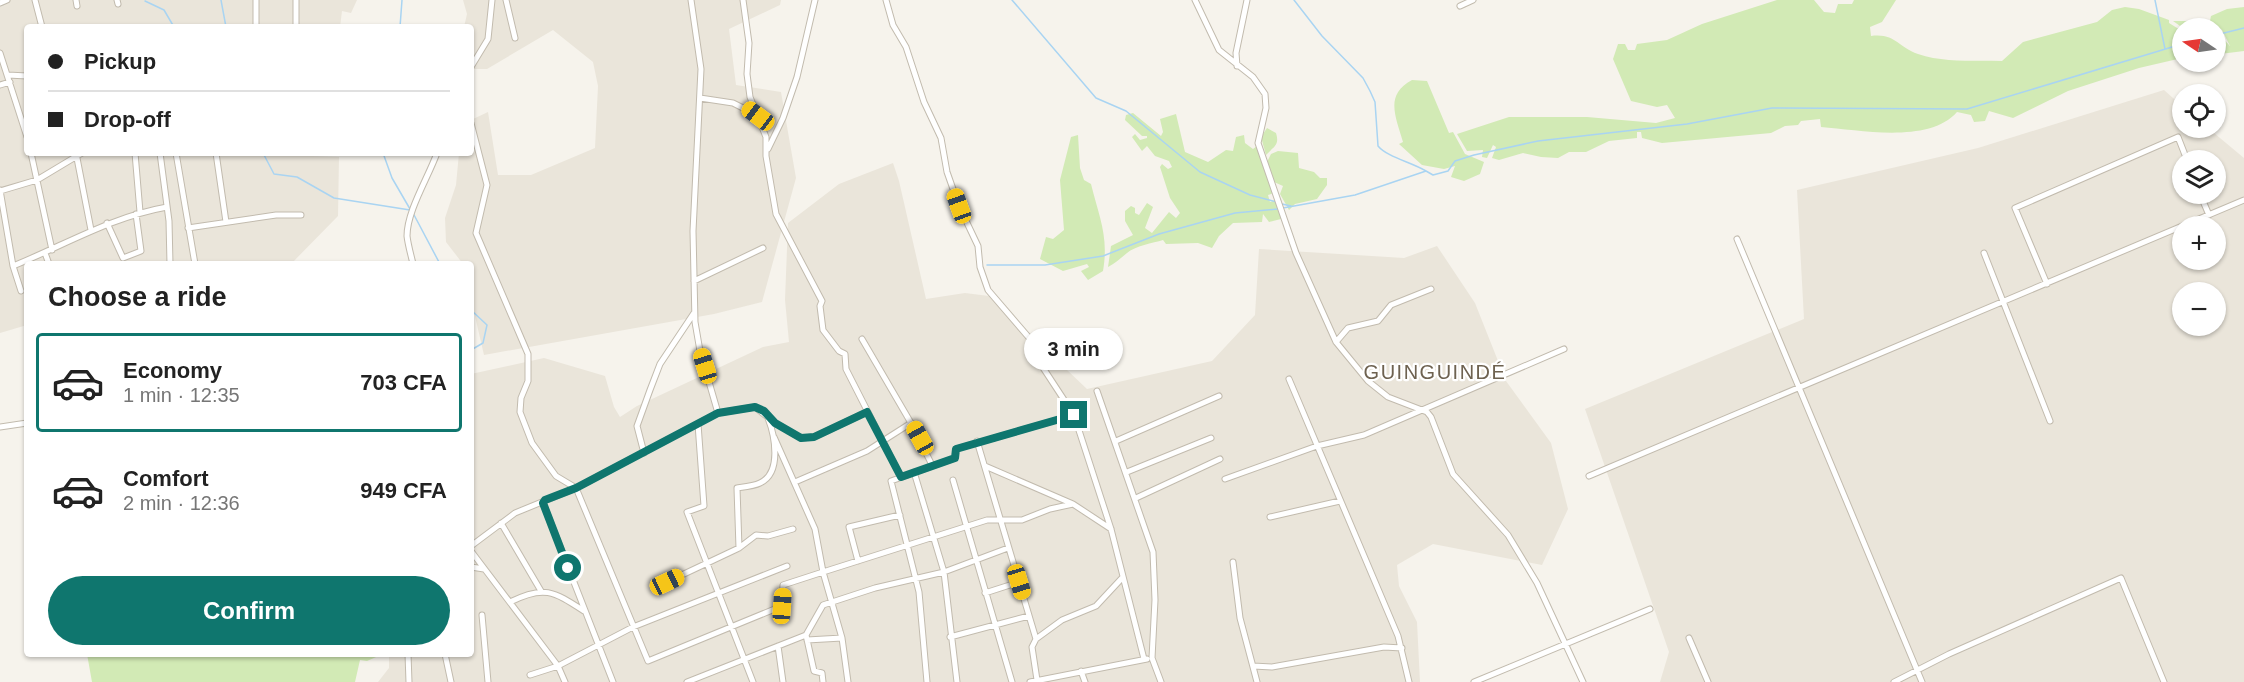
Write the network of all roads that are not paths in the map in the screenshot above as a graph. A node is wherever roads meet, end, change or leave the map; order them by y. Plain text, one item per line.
1 (7, 0) edge
2 (35, 0) edge
3 (256, 0) edge
4 (296, 0) edge
5 (492, 0) edge
6 (506, 0) edge
7 (691, 0) edge
8 (743, 0) edge
9 (815, 0) edge
10 (886, 0) edge
11 (1195, 0) edge
12 (1247, 0) edge
13 (1473, 0) edge
14 (0, 3) edge
15 (1460, 6) dead end
16 (41, 24) edge
17 (256, 24) edge
18 (296, 24) edge
19 (514, 38) dead end
20 (0, 53) edge
21 (474, 62) edge
22 (1237, 66) junction
23 (8, 75) junction
24 (24, 76) edge
25 (10, 82) junction
26 (0, 85) edge
27 (700, 98) junction
28 (758, 116) junction
29 (24, 127) edge
30 (474, 135) edge
31 (2183, 150) edge
32 (32, 156) edge
33 (75, 156) edge
34 (78, 156) edge
35 (135, 156) edge
36 (160, 156) edge
37 (176, 156) edge
38 (216, 156) edge
39 (436, 156) edge
40 (766, 156) junction
41 (37, 180) junction
42 (0, 191) edge
43 (2244, 200) edge
44 (2204, 204) edge
45 (167, 207) junction
46 (138, 213) junction
47 (301, 215) dead end
48 (2209, 215) junction
49 (226, 222) junction
50 (108, 223) junction
51 (188, 228) junction
52 (91, 230) junction
53 (7, 233) junction
54 (0, 235) edge
55 (1737, 239) dead end
56 (763, 248) dead end
57 (52, 250) junction
58 (45, 253) junction
59 (1984, 253) dead end
60 (25, 261) edge
61 (48, 261) edge
62 (170, 261) edge
63 (194, 261) edge
64 (412, 261) edge
65 (24, 262) edge
66 (13, 266) junction
67 (694, 282) junction
68 (2046, 284) junction
69 (1431, 289) dead end
70 (21, 291) dead end
71 (2003, 303) junction
72 (695, 311) junction
73 (862, 339) dead end
74 (1336, 342) junction
75 (1564, 349) dead end
76 (1289, 379) dead end
77 (1798, 386) junction
78 (1098, 391) dead end
79 (1219, 396) dead end
80 (1420, 410) junction
81 (867, 412) junction
82 (718, 413) junction
83 (766, 414) junction
84 (1074, 415) junction
85 (2050, 421) dead end
86 (24, 423) edge
87 (911, 423) junction
88 (698, 424) junction
89 (0, 427) edge
90 (774, 436) junction
91 (1211, 438) dead end
92 (882, 440) junction
93 (977, 441) junction
94 (1116, 441) junction
95 (1317, 446) junction
96 (644, 453) junction
97 (1220, 459) dead end
98 (932, 465) junction
99 (985, 466) junction
100 (914, 472) junction
101 (1127, 472) junction
102 (1589, 476) dead end
103 (901, 477) junction
104 (1225, 479) dead end
105 (952, 480) dead end
106 (795, 482) junction
107 (576, 488) junction
108 (1136, 498) junction
109 (1340, 501) junction
110 (543, 503) junction
111 (1073, 504) junction
112 (900, 515) junction
113 (1270, 517) dead end
114 (1001, 519) junction
115 (501, 523) junction
116 (966, 527) junction
117 (793, 529) dead end
118 (1111, 529) junction
119 (933, 537) junction
120 (474, 544) edge
121 (907, 545) junction
122 (739, 548) junction
123 (1008, 548) junction
124 (474, 555) edge
125 (975, 560) junction
126 (858, 561) junction
127 (1233, 562) dead end
128 (707, 564) junction
129 (787, 566) dead end
130 (474, 567) edge
131 (484, 568) junction
132 (823, 572) junction
133 (944, 572) junction
134 (1123, 577) junction
135 (915, 578) junction
136 (667, 582) dead end
137 (1019, 582) junction
138 (541, 591) junction
139 (985, 592) junction
140 (719, 594) junction
141 (833, 601) junction
142 (510, 602) junction
143 (1650, 609) dead end
144 (585, 612) junction
145 (482, 615) dead end
146 (1029, 616) junction
147 (731, 626) junction
148 (994, 626) junction
149 (633, 627) junction
150 (807, 637) junction
151 (950, 637) junction
152 (842, 638) junction
153 (1689, 638) dead end
154 (1036, 639) junction
155 (598, 644) junction
156 (1566, 645) junction
157 (778, 646) junction
158 (1402, 648) junction
159 (408, 657) edge
160 (446, 657) edge
161 (1152, 658) junction
162 (744, 659) junction
163 (1144, 659) junction
164 (558, 666) junction
165 (1253, 666) junction
166 (1081, 671) junction
167 (1918, 672) junction
168 (530, 675) dead end
169 (783, 680) edge
170 (1037, 680) junction
171 (1049, 680) edge
172 (409, 682) edge
173 (451, 682) edge
174 (488, 682) edge
175 (565, 682) edge
176 (613, 682) edge
177 (687, 682) edge
178 (753, 682) edge
179 (776, 682) edge
180 (823, 682) edge
181 (848, 682) edge
182 (922, 682) edge
183 (927, 682) edge
184 (957, 682) edge
185 (1012, 682) edge
186 (1030, 682) edge
187 (1085, 682) edge
188 (1161, 682) edge
189 (1257, 682) edge
190 (1409, 682) edge
191 (1474, 682) edge
192 (1582, 682) edge
193 (1708, 682) edge
194 (1894, 682) edge
195 (1923, 682) edge
196 (2164, 682) edge

1 - 14 street
2 - 16 street
3 - 17 street
4 - 18 street
5 - 21 street
6 - 19 street
7 - 27 street
8 - 28 street
9 - 40 street
10 - 84 street
11 - 22 street
12 - 22 street
13 - 15 street
20 - 23 street
22 - 74 street
23 - 24 street
23 - 25 street
25 - 26 street
25 - 29 street
27 - 28 street
27 - 67 street
28 - 40 street
30 - 107 street
31 - 68 street
32 - 41 street
33 - 41 street
34 - 52 street
35 - 46 street
36 - 45 street
37 - 51 street
38 - 49 street
39 - 64 street
40 - 81 street
41 - 42 street
41 - 57 street
42 - 53 street
43 - 48 street
44 - 48 street
45 - 46 street
45 - 62 street
46 - 50 street
46 - 50 street
47 - 49 street
48 - 68 street
49 - 51 street
50 - 52 street
51 - 63 street
52 - 57 street
53 - 54 street
53 - 66 street
55 - 77 street
56 - 67 street
57 - 58 street
58 - 60 street
58 - 61 street
59 - 71 street
65 - 66 street
66 - 70 street
67 - 72 street
68 - 71 street
69 - 74 street
71 - 77 street
71 - 85 street
72 - 82 street
72 - 96 street
73 - 87 street
74 - 80 street
75 - 80 street
76 - 95 street
77 - 102 street
77 - 167 street
78 - 94 street
79 - 94 street
80 - 95 street
80 - 156 street
81 - 83 street
81 - 92 street
82 - 83 street
82 - 88 street
83 - 90 street
84 - 93 street
84 - 118 street
86 - 89 street
87 - 92 street
87 - 98 street
88 - 96 street
88 - 128 street
90 - 106 street
90 - 122 street
91 - 101 street
92 - 103 street
92 - 106 street
93 - 98 street
93 - 99 street
94 - 101 street
95 - 104 street
95 - 109 street
96 - 107 street
97 - 108 street
98 - 100 street
99 - 111 street
99 - 114 street
100 - 103 street
100 - 119 street
101 - 108 street
103 - 112 street
105 - 116 street
106 - 132 street
107 - 110 street
107 - 149 street
108 - 161 street
109 - 113 street
109 - 158 street
110 - 115 street
110 - 144 street
111 - 114 street
111 - 118 street
112 - 121 street
112 - 126 street
114 - 116 street
114 - 123 street
115 - 120 street
115 - 138 street
116 - 119 street
116 - 125 street
117 - 122 street
118 - 134 street
119 - 121 street
119 - 133 street
121 - 126 street
121 - 135 street
122 - 128 street
123 - 125 street
123 - 137 street
124 - 131 street
125 - 133 street
125 - 139 street
126 - 132 street
127 - 165 street
128 - 136 street
128 - 140 street
129 - 140 street
130 - 131 street
131 - 142 street
132 - 141 street
132 - 147 street
133 - 135 street
133 - 151 street
134 - 154 street
134 - 163 street
135 - 141 street
135 - 183 street
137 - 139 street
137 - 146 street
138 - 142 street
138 - 144 street
139 - 148 street
140 - 147 street
140 - 149 street
141 - 150 street
141 - 152 street
142 - 164 street
143 - 156 street
144 - 155 street
145 - 174 street
146 - 148 street
146 - 154 street
147 - 149 street
147 - 162 street
148 - 151 street
148 - 185 street
149 - 155 street
150 - 152 street
150 - 157 street
150 - 180 street
151 - 184 street
152 - 181 street
153 - 193 street
154 - 170 street
155 - 164 street
155 - 176 street
156 - 191 street
156 - 192 street
157 - 162 street
157 - 169 street
158 - 165 street
158 - 190 street
159 - 172 street
160 - 173 street
161 - 163 street
161 - 188 street
162 - 177 street
162 - 178 street
163 - 166 street
164 - 168 street
164 - 175 street
165 - 189 street
166 - 171 street
166 - 187 street
167 - 194 street
167 - 195 street
167 - 196 street
169 - 179 street
170 - 171 street
170 - 186 street
182 - 183 street

